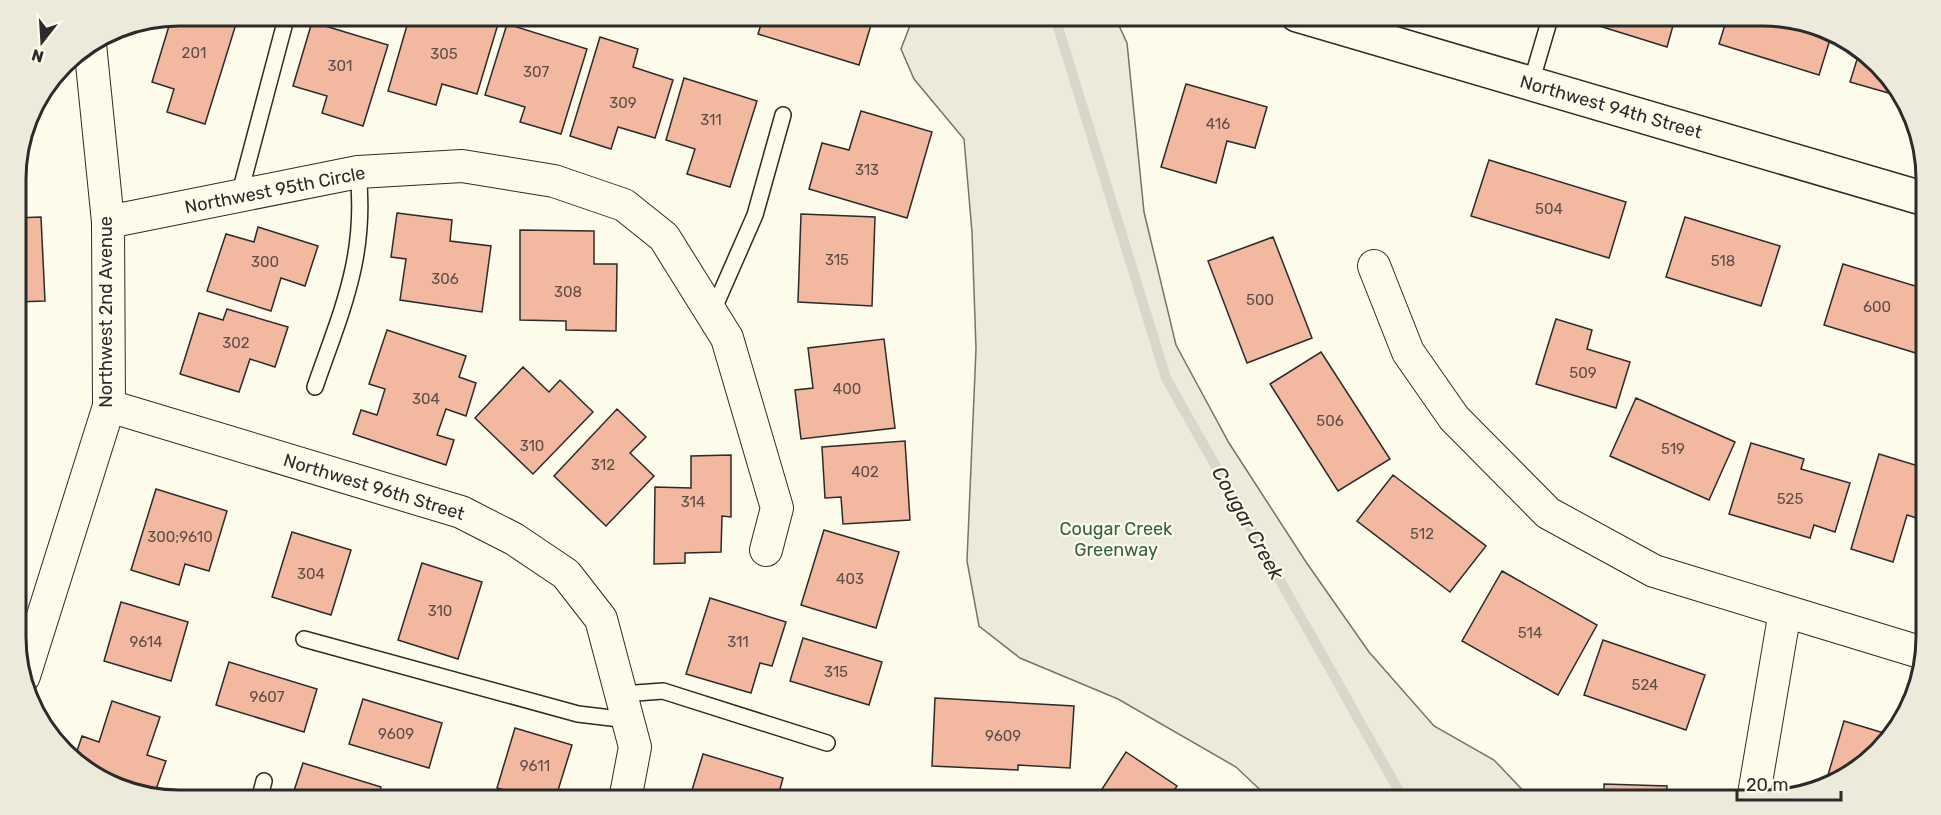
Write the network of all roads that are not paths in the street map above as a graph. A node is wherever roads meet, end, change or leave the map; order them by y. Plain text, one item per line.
1 (284, 26) edge
2 (1335, 26) edge
3 (1548, 26) edge
4 (91, 53) edge
5 (1531, 83) junction
6 (783, 115) dead end
7 (358, 172) junction
8 (239, 196) junction
9 (1916, 196) edge
10 (108, 222) junction
11 (1374, 266) dead end
12 (712, 313) junction
13 (315, 387) dead end
14 (109, 406) junction
15 (766, 550) dead end
16 (1785, 611) junction
17 (304, 639) dead end
18 (1915, 650) edge
19 (28, 662) edge
20 (625, 707) junction
21 (827, 743) dead end
22 (264, 781) dead end
23 (1755, 789) edge
24 (262, 790) edge
25 (627, 790) edge

1 - 8 lane
2 - 5 street, Northwest 94th Street
3 - 5 lane
4 - 10 street, Northwest 2nd Avenue
5 - 9 street, Northwest 94th Street
6 - 12 lane
7 - 8 street, Northwest 95th Circle
7 - 12 street, Northwest 95th Circle
7 - 13 lane
8 - 10 street, Northwest 95th Circle
10 - 14 street, Northwest 2nd Avenue
11 - 16 street
12 - 15 street, Northwest 95th Circle
14 - 19 street, Northwest 2nd Avenue
14 - 20 street, Northwest 96th Street
16 - 18 street
16 - 23 street
17 - 20 lane
20 - 21 lane
20 - 25 street, Northwest 96th Street
22 - 24 lane

